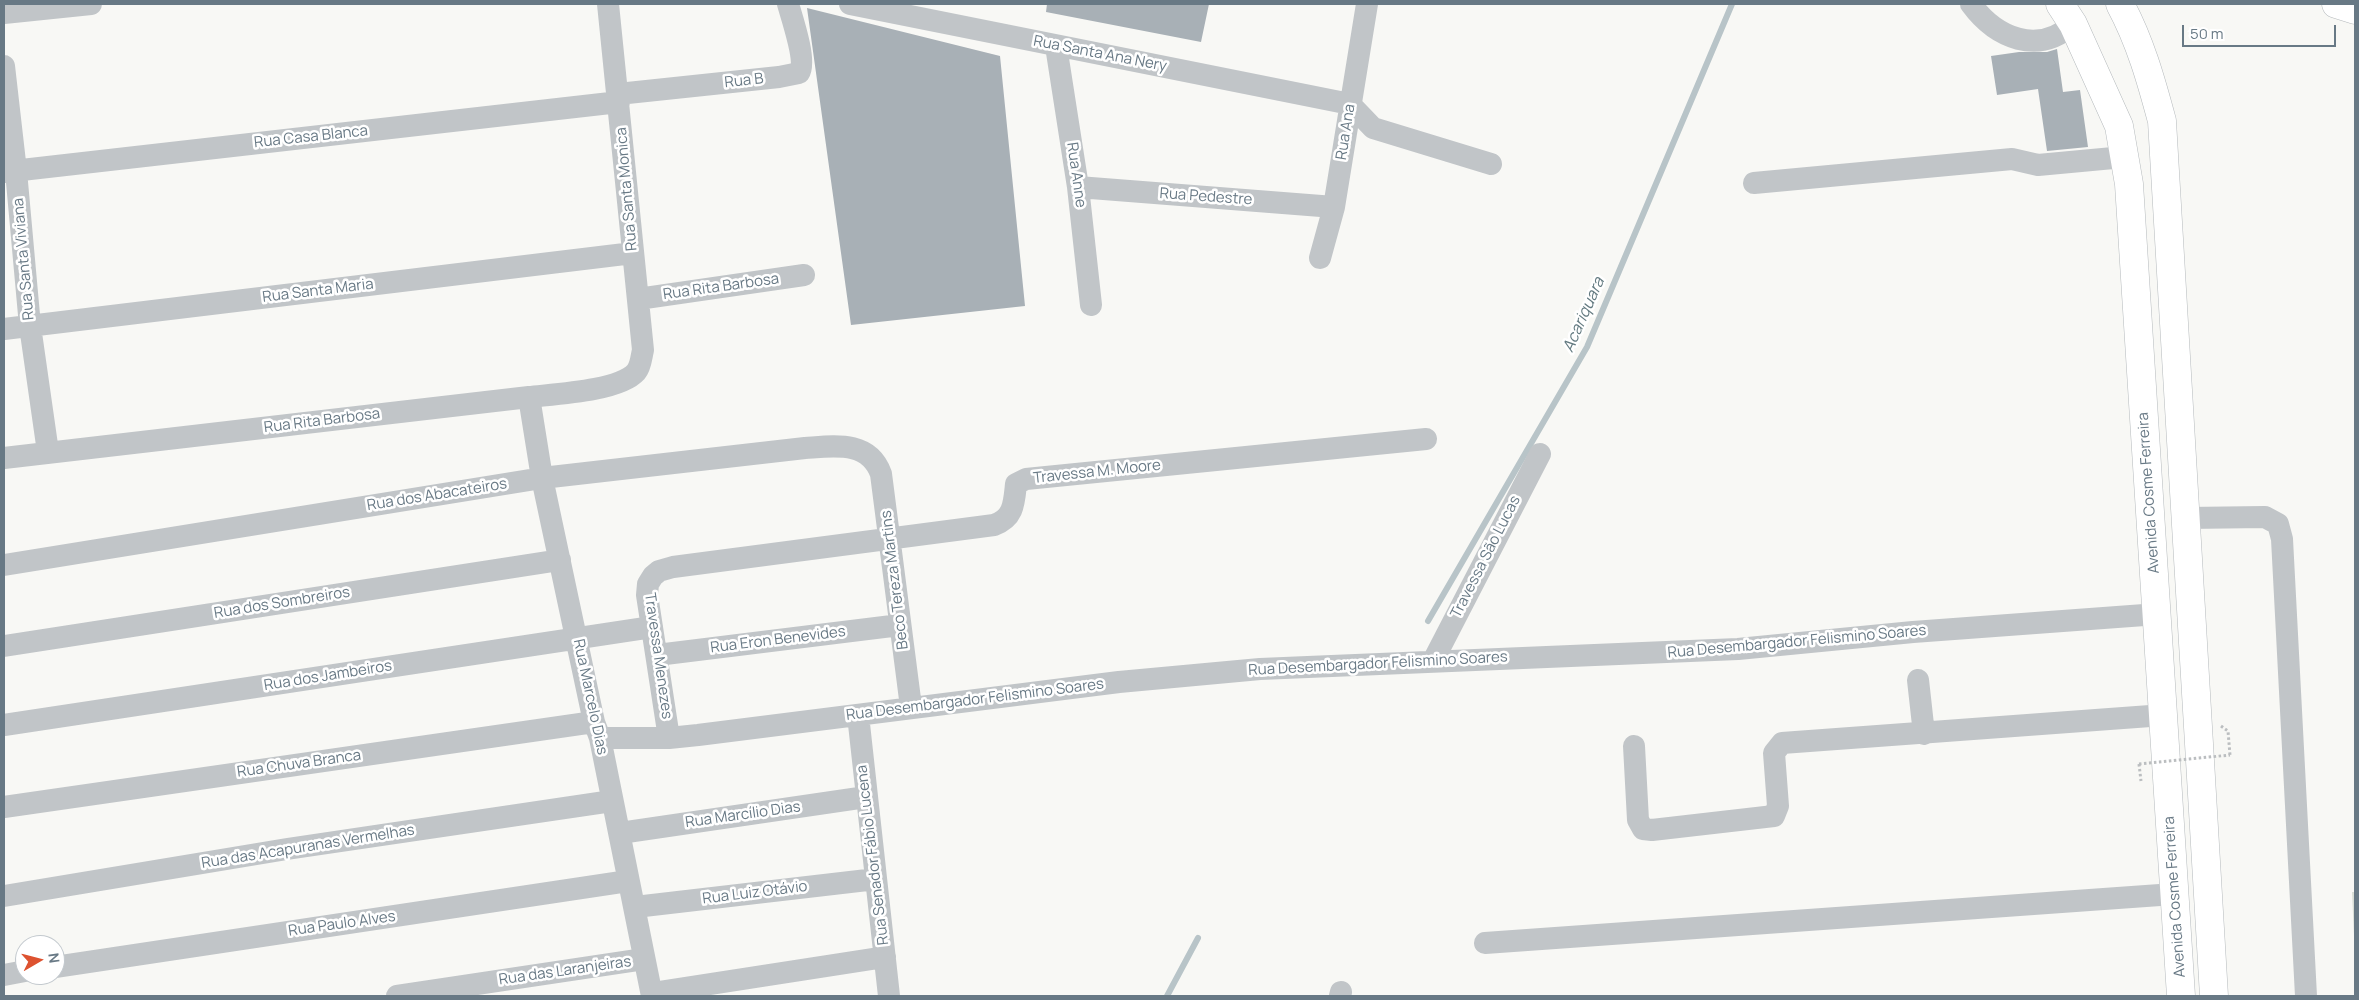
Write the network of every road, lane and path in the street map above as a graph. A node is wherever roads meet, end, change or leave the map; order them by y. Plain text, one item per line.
1 (92, 4) edge
2 (608, 4) edge
3 (788, 4) edge
4 (850, 4) edge
5 (1367, 4) edge
6 (1971, 4) edge
7 (2120, 4) edge
8 (2143, 4) edge
9 (2336, 4) edge
10 (2355, 10) edge
11 (4, 13) edge
12 (2067, 14) edge
13 (2134, 29) junction
14 (1056, 46) junction
15 (4, 66) edge
16 (619, 98) junction
17 (1350, 104) junction
18 (2124, 157) junction
19 (1491, 164) dead end
20 (10, 171) edge
21 (1754, 183) dead end
22 (1078, 187) junction
23 (1334, 207) junction
24 (633, 253) junction
25 (1320, 258) dead end
26 (804, 275) dead end
27 (638, 299) junction
28 (1091, 305) dead end
29 (30, 326) junction
30 (4, 329) edge
31 (636, 372) joint
32 (530, 397) junction
33 (1426, 439) dead end
34 (48, 452) junction
35 (1540, 454) dead end
36 (870, 456) joint
37 (4, 458) edge
38 (542, 478) junction
39 (2187, 518) junction
40 (891, 538) junction
41 (560, 560) junction
42 (4, 565) edge
43 (653, 576) joint
44 (2158, 614) junction
45 (900, 625) junction
46 (652, 627) junction
47 (577, 638) junction
48 (4, 646) edge
49 (657, 655) junction
50 (1433, 661) junction
51 (1918, 680) dead end
52 (911, 707) junction
53 (858, 714) junction
54 (2164, 715) junction
55 (4, 725) edge
56 (597, 730) junction
57 (1924, 734) junction
58 (670, 738) junction
59 (1634, 746) dead end
60 (2230, 755) dead end
61 (2139, 764) dead end
62 (866, 797) junction
63 (612, 801) junction
64 (4, 807) edge
65 (620, 833) junction
66 (876, 879) junction
67 (628, 881) junction
68 (2174, 894) junction
69 (4, 896) edge
70 (635, 907) junction
71 (1485, 943) dead end
72 (884, 957) junction
73 (644, 959) junction
74 (65, 965) edge
75 (652, 995) edge
76 (397, 996) edge
77 (889, 996) edge
78 (2181, 996) edge
79 (2214, 996) edge
80 (2306, 996) edge

1 - 11 street
2 - 16 street, Rua Santa Monica
3 - 16 street, Rua B
4 - 14 street, Rua Santa Ana Nery
5 - 17 street, Rua Ana
6 - 12 street
7 - 13 main road
8 - 13 main road
9 - 10 main road
12 - 18 main road, Avenida Cosme Ferreira
13 - 39 main road
14 - 17 street, Rua Santa Ana Nery
14 - 22 street, Rua Anne
15 - 20 street, Rua Santa Viviana
16 - 20 street, Rua Casa Blanca
16 - 24 street, Rua Santa Monica
17 - 19 street
17 - 23 street, Rua Ana
18 - 21 street
18 - 44 main road, Avenida Cosme Ferreira
20 - 29 street, Rua Santa Viviana
22 - 23 street, Rua Pedestre
22 - 28 street, Rua Anne
23 - 25 street, Rua Ana
24 - 27 street, Rua Santa Monica
24 - 29 street, Rua Santa Maria
26 - 27 street, Rua Rita Barbosa
27 - 31 street, Rua Santa Monica
29 - 30 street, Rua Santa Maria
29 - 34 street, Rua Santa Viviana
31 - 32 street, Rua Rita Barbosa
32 - 34 street, Rua Rita Barbosa
32 - 38 street, Rua Marcelo Dias
33 - 40 street, Travessa M. Moore
34 - 37 street, Rua Rita Barbosa
35 - 50 street, Travessa São Lucas
36 - 38 street, Rua dos Abacateiros
36 - 40 street, Beco Tereza Martins
38 - 41 street, Rua Marcelo Dias
38 - 42 street, Rua dos Abacateiros
39 - 79 main road
39 - 80 street
40 - 43 street, Travessa M. Moore
40 - 45 street, Beco Tereza Martins
41 - 47 street, Rua Marcelo Dias
41 - 48 street, Rua dos Sombreiros
43 - 46 street, Travessa Menezes
44 - 50 street, Rua Desembargador Felismino Soares
44 - 54 main road, Avenida Cosme Ferreira
45 - 49 street, Rua Eron Benevides
45 - 52 street, Beco Tereza Martins
46 - 47 street, Rua dos Jambeiros
46 - 49 street, Travessa Menezes
47 - 55 street, Rua dos Jambeiros
47 - 56 street, Rua Marcelo Dias
49 - 58 street, Travessa Menezes
50 - 52 street, Rua Desembargador Felismino Soares
51 - 57 street
52 - 53 street, Rua Desembargador Felismino Soares
53 - 58 street, Rua Desembargador Felismino Soares
53 - 62 street, Rua Senador Fábio Lucena
54 - 57 street
54 - 68 main road, Avenida Cosme Ferreira
56 - 58 street, Rua Desembargador Felismino Soares
56 - 63 street, Rua Marcelo Dias
56 - 64 street, Rua Chuva Branca
57 - 59 street
60 - 61 path, bridge
62 - 65 street, Rua Marcílio Dias
62 - 66 street, Rua Senador Fábio Lucena
63 - 65 street, Rua Marcelo Dias
63 - 69 street, Rua das Acapuranas Vermelhas
65 - 67 street, Rua Marcelo Dias
66 - 70 street, Rua Luiz Otávio
66 - 72 street, Rua Senador Fábio Lucena
67 - 70 street, Rua Marcelo Dias
67 - 74 street, Rua Paulo Alves
68 - 71 street
68 - 78 main road, Avenida Cosme Ferreira
70 - 73 street, Rua Marcelo Dias
72 - 75 street
72 - 77 street, Rua Senador Fábio Lucena
73 - 75 street, Rua Marcelo Dias
73 - 76 street, Rua das Laranjeiras

